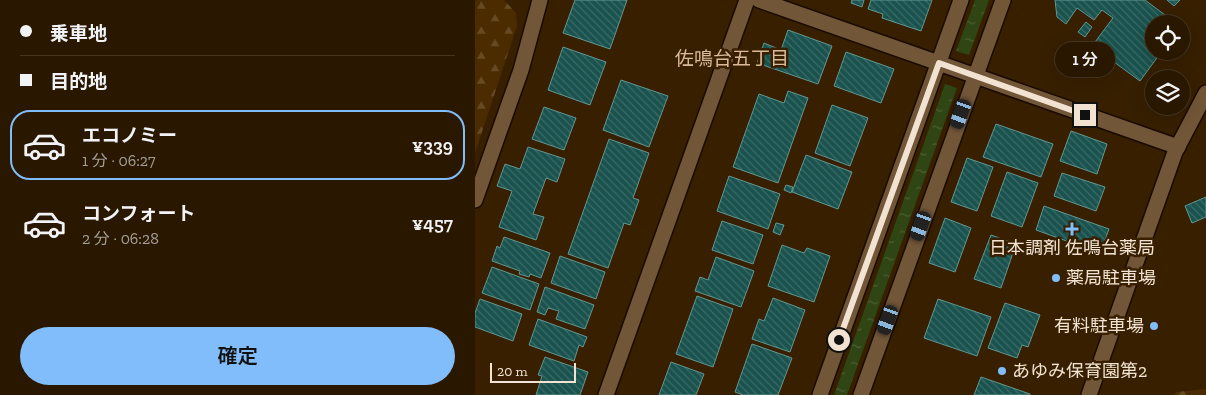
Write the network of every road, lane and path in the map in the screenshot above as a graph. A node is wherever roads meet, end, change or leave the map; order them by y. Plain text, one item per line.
1 (540, 0) edge
2 (747, 0) edge
3 (759, 0) edge
4 (961, 0) edge
5 (1003, 0) edge
6 (939, 63) junction
7 (975, 76) junction
8 (1206, 93) edge
9 (1178, 148) junction
10 (475, 200) edge
11 (605, 395) edge
12 (820, 395) edge
13 (861, 395) edge
14 (1089, 395) edge

1 - 10 street
2 - 11 street
3 - 6 street
4 - 6 street
5 - 7 street
6 - 7 street
6 - 12 street
7 - 9 street
7 - 13 street
8 - 9 street
9 - 14 street

